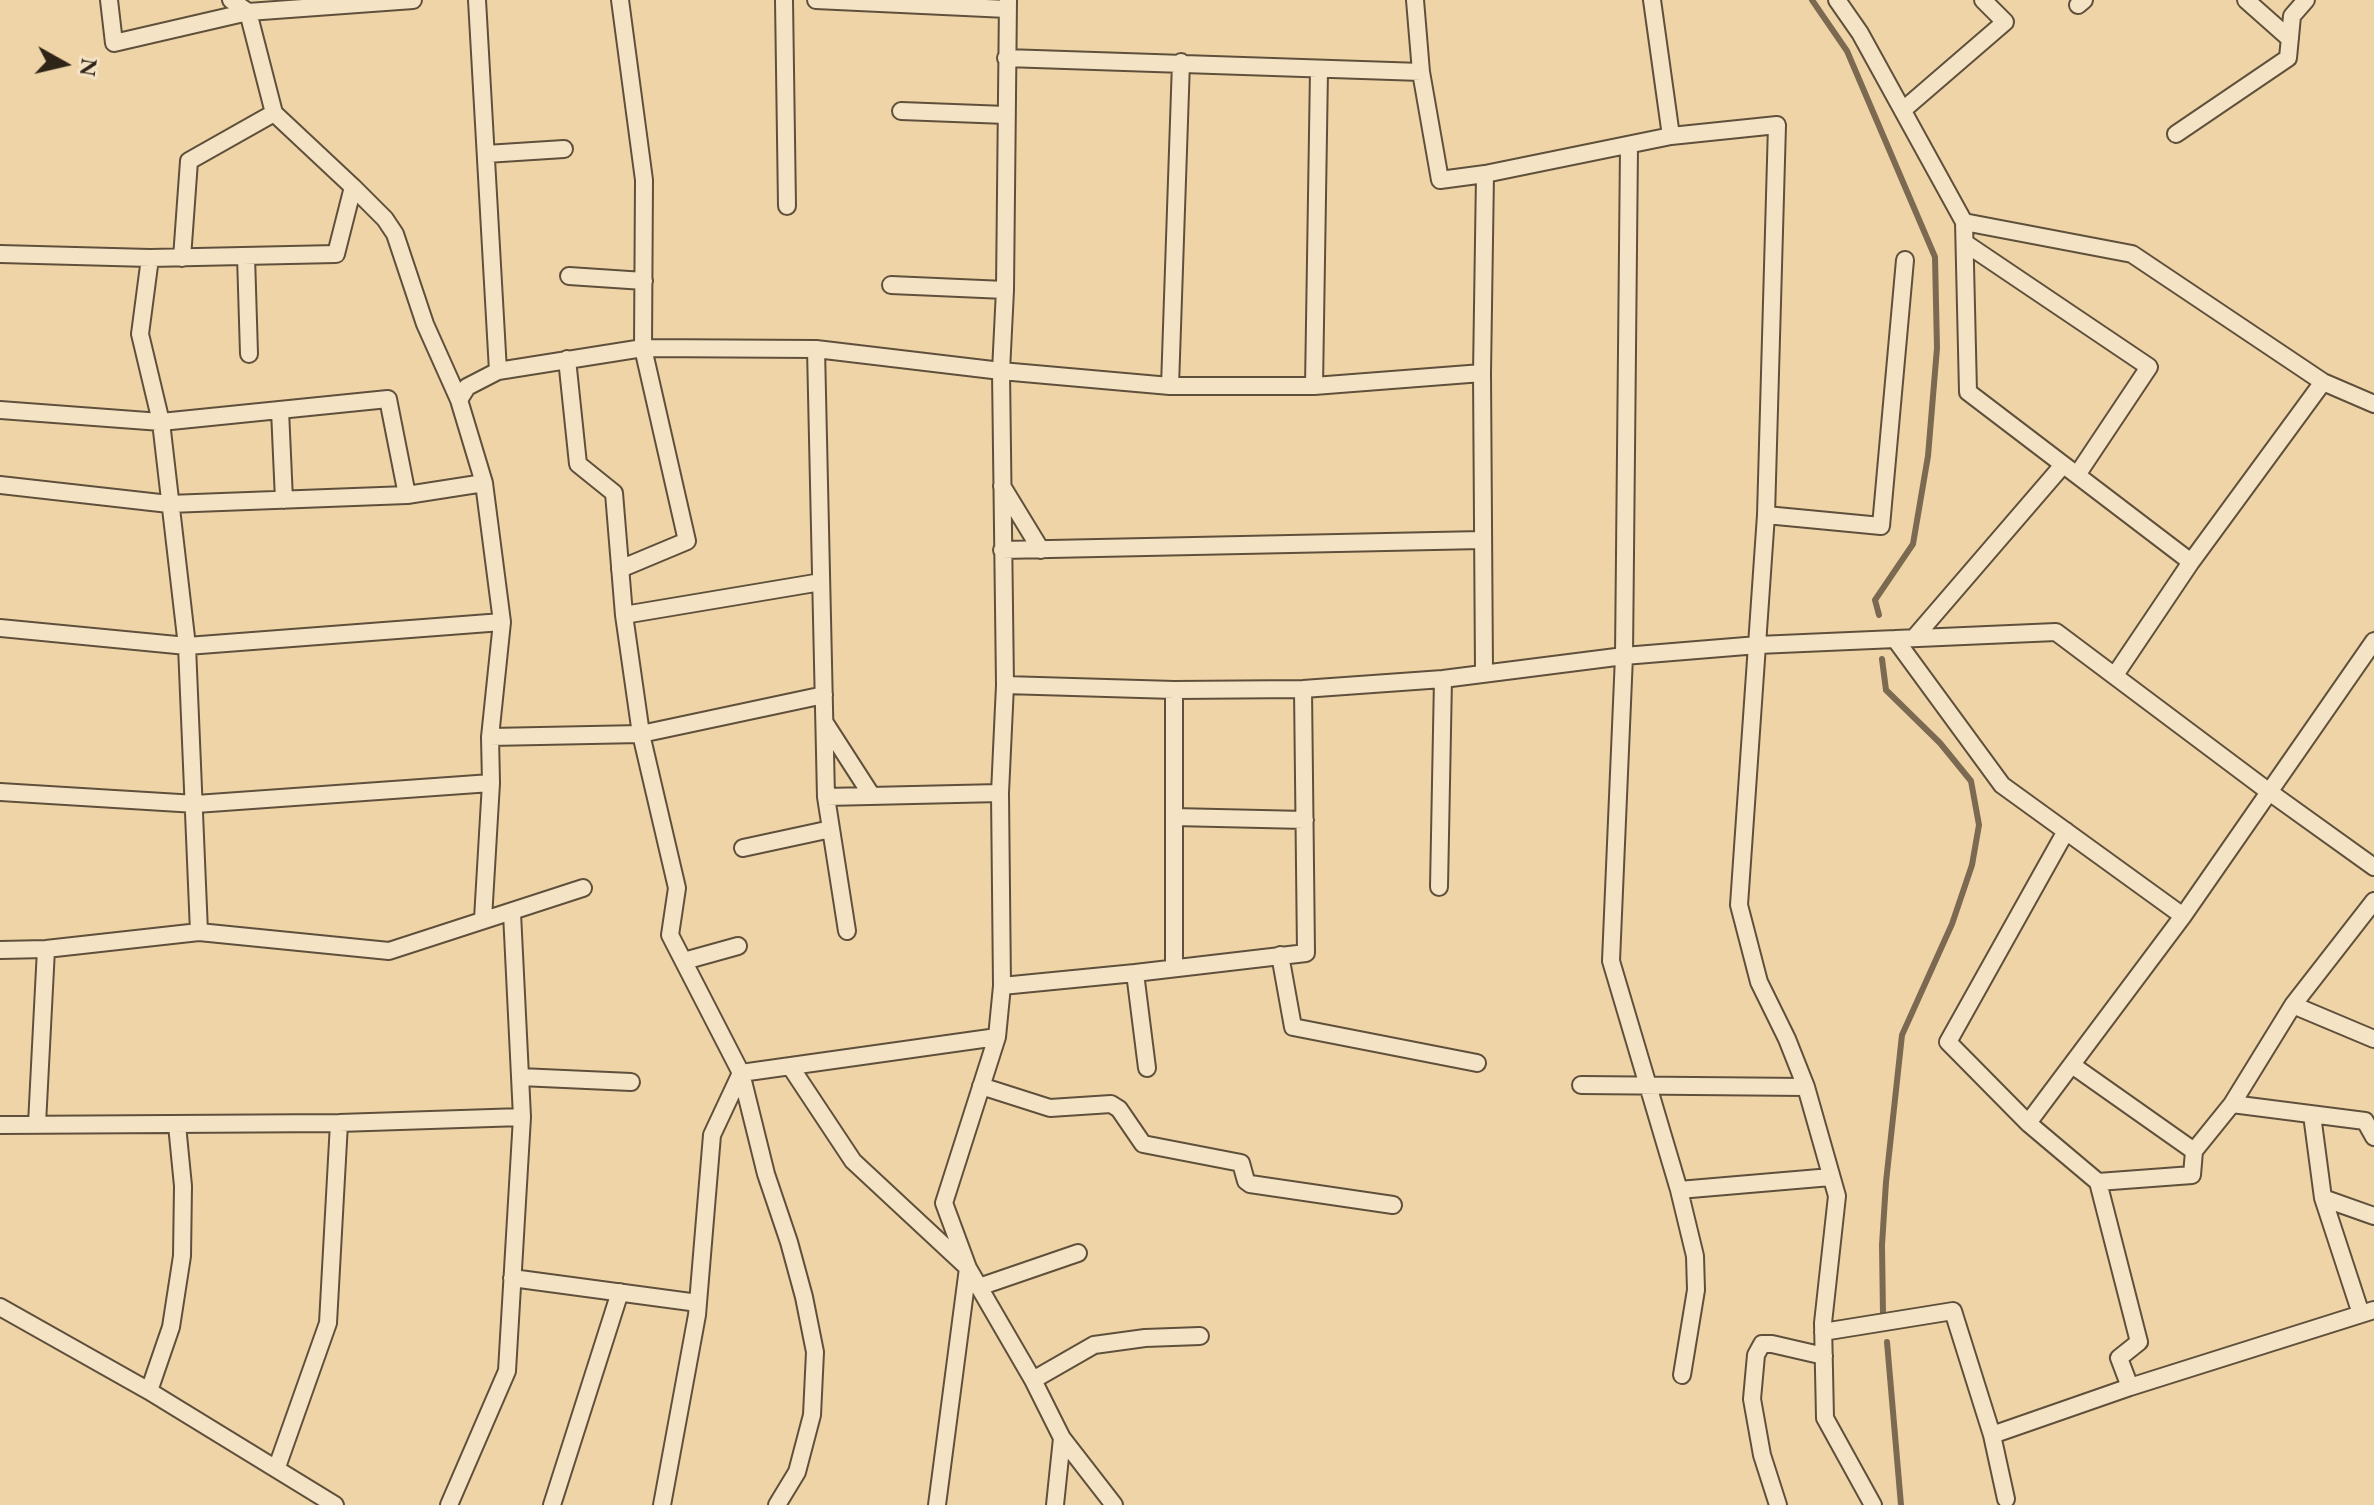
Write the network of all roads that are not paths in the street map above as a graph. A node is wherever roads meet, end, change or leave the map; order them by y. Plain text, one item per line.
1 (109, 0) edge
2 (231, 0) edge
3 (413, 0) edge
4 (477, 0) edge
5 (620, 0) edge
6 (784, 0) edge
7 (816, 0) edge
8 (1415, 0) edge
9 (1652, 0) edge
10 (1837, 0) edge
11 (1983, 0) edge
12 (2246, 0) edge
13 (2306, 0) edge
14 (1008, 4) edge
15 (248, 12) junction
16 (2290, 39) junction
17 (1006, 58) junction
18 (1181, 62) junction
19 (1319, 70) junction
20 (1421, 72) junction
21 (1903, 110) junction
22 (901, 111) dead end
23 (274, 113) junction
24 (1006, 115) junction
25 (2176, 134) dead end
26 (1671, 136) junction
27 (1629, 146) junction
28 (564, 149) dead end
29 (486, 154) junction
30 (1485, 174) junction
31 (353, 187) junction
32 (787, 206) dead end
33 (1964, 222) junction
34 (1965, 243) junction
35 (0, 254) edge
36 (246, 256) junction
37 (150, 258) junction
38 (182, 258) junction
39 (1905, 260) dead end
40 (569, 276) dead end
41 (644, 281) junction
42 (891, 285) dead end
43 (1005, 290) junction
44 (643, 348) junction
45 (816, 349) junction
46 (249, 354) dead end
47 (567, 359) junction
48 (498, 371) junction
49 (1001, 371) junction
50 (1482, 373) junction
51 (2323, 382) junction
52 (1170, 386) junction
53 (1314, 386) junction
54 (468, 390) junction
55 (2371, 397) edge
56 (0, 410) edge
57 (280, 410) junction
58 (161, 422) junction
59 (2063, 465) junction
60 (2077, 475) junction
61 (484, 483) junction
62 (0, 485) edge
63 (1002, 485) junction
64 (407, 495) junction
65 (284, 500) junction
66 (169, 504) junction
67 (1766, 515) junction
68 (1482, 540) junction
69 (1002, 550) junction
70 (1041, 550) junction
71 (2191, 562) junction
72 (620, 569) junction
73 (821, 582) junction
74 (624, 615) junction
75 (502, 622) junction
76 (0, 628) edge
77 (1914, 638) junction
78 (1895, 639) junction
79 (2374, 641) edge
80 (1758, 645) junction
81 (187, 646) junction
82 (1624, 656) junction
83 (1484, 672) junction
84 (2115, 675) junction
85 (1443, 679) junction
86 (1005, 685) junction
87 (1303, 689) junction
88 (1174, 690) junction
89 (824, 695) junction
90 (825, 723) junction
91 (641, 734) junction
92 (504, 737) junction
93 (491, 783) junction
94 (2268, 791) junction
95 (0, 792) edge
96 (1000, 793) junction
97 (872, 796) junction
98 (826, 797) junction
99 (196, 804) junction
100 (1174, 817) junction
101 (1305, 820) junction
102 (831, 829) junction
103 (2066, 831) junction
104 (743, 848) dead end
105 (2374, 867) edge
106 (1439, 887) dead end
107 (583, 888) dead end
108 (2374, 901) edge
109 (512, 913) junction
110 (2183, 916) junction
111 (483, 919) junction
112 (847, 931) dead end
113 (199, 932) junction
114 (738, 946) dead end
115 (46, 949) junction
116 (0, 950) edge
117 (1280, 955) junction
118 (684, 961) junction
119 (1174, 968) junction
120 (1135, 973) junction
121 (1002, 986) junction
122 (2293, 1005) junction
123 (997, 1037) junction
124 (2374, 1039) edge
125 (1477, 1063) dead end
126 (2072, 1065) junction
127 (783, 1067) junction
128 (1147, 1068) dead end
129 (741, 1073) junction
130 (520, 1077) junction
131 (631, 1082) dead end
132 (1581, 1085) dead end
133 (1647, 1085) junction
134 (981, 1086) junction
135 (1806, 1087) junction
136 (2232, 1104) junction
137 (2312, 1115) junction
138 (522, 1117) junction
139 (339, 1123) junction
140 (2028, 1123) junction
141 (37, 1124) junction
142 (0, 1125) edge
143 (177, 1125) junction
144 (2374, 1137) edge
145 (2194, 1151) junction
146 (1831, 1177) junction
147 (2098, 1182) junction
148 (1679, 1190) junction
149 (2323, 1198) junction
150 (1393, 1205) dead end
151 (2374, 1216) edge
152 (1078, 1253) dead end
153 (968, 1268) junction
154 (512, 1278) junction
155 (979, 1287) junction
156 (620, 1292) junction
157 (698, 1303) junction
158 (0, 1307) edge
159 (2367, 1312) edge
160 (1823, 1332) junction
161 (1200, 1336) dead end
162 (1824, 1356) junction
163 (1682, 1375) dead end
164 (1033, 1380) junction
165 (2130, 1387) junction
166 (149, 1391) junction
167 (1992, 1435) junction
168 (1062, 1438) junction
169 (277, 1467) junction
170 (2006, 1499) dead end
171 (335, 1505) edge
172 (449, 1505) edge
173 (552, 1505) edge
174 (662, 1505) edge
175 (777, 1505) edge
176 (937, 1505) edge
177 (1055, 1505) edge
178 (1114, 1505) edge
179 (1778, 1505) edge
180 (1873, 1505) edge

1 - 15 street
2 - 15 street
3 - 15 street
4 - 29 street
5 - 41 street
6 - 32 street
7 - 14 street
8 - 20 street
9 - 26 street
10 - 21 street
11 - 21 street
12 - 16 street
13 - 16 street
14 - 17 street
15 - 23 street
16 - 25 street
17 - 18 street
17 - 24 street
18 - 19 street
18 - 52 street
19 - 20 street
19 - 53 street
20 - 30 street
21 - 33 street
22 - 24 street
23 - 31 street
23 - 38 street
24 - 43 street
26 - 27 street
26 - 67 street
27 - 30 street
27 - 82 street
28 - 29 street
29 - 48 street
30 - 50 street
31 - 36 street
31 - 54 street
33 - 34 street
33 - 51 street
34 - 59 street
34 - 60 street
35 - 37 street
36 - 38 street
36 - 46 street
37 - 38 street
37 - 58 street
39 - 67 street
40 - 41 street
41 - 44 street
42 - 43 street
43 - 49 street
44 - 45 street
44 - 47 street
44 - 72 street
45 - 49 street
45 - 73 street
47 - 48 street
47 - 72 street
48 - 54 street
49 - 52 street
49 - 63 street
50 - 53 street
50 - 68 street
51 - 55 street
51 - 71 street
52 - 53 street
54 - 61 street
56 - 58 street
57 - 58 street
57 - 64 street
57 - 65 street
58 - 66 street
59 - 60 street
59 - 77 street
60 - 71 street
61 - 64 street
61 - 75 street
62 - 66 street
63 - 69 street
63 - 70 street
64 - 65 street
65 - 66 street
66 - 81 street
67 - 80 street
68 - 70 street
68 - 83 street
69 - 70 street
69 - 86 street
71 - 84 street
72 - 74 street
73 - 74 street
73 - 89 street
74 - 91 street
75 - 81 street
75 - 92 street
76 - 81 street
77 - 78 street
77 - 84 street
78 - 80 street
78 - 103 street
79 - 94 street
80 - 82 street
80 - 135 street
81 - 99 street
82 - 83 street
82 - 133 street
83 - 85 street
84 - 94 street
85 - 87 street
85 - 106 street
86 - 88 street
86 - 96 street
87 - 88 street
87 - 101 street
88 - 100 street
89 - 90 street
89 - 91 street
90 - 97 street
90 - 98 street
91 - 92 street
91 - 118 street
92 - 93 street
93 - 99 street
93 - 111 street
94 - 105 street
94 - 110 street
95 - 99 street
96 - 97 street
96 - 121 street
97 - 98 street
98 - 102 street
99 - 113 street
100 - 101 street
100 - 119 street
101 - 117 street
102 - 104 street
102 - 112 street
103 - 110 street
103 - 140 street
107 - 109 street
108 - 122 street
109 - 111 street
109 - 130 street
110 - 126 street
111 - 113 street
113 - 115 street
114 - 118 street
115 - 116 street
115 - 141 street
117 - 119 street
117 - 125 street
118 - 129 street
119 - 120 street
120 - 121 street
120 - 128 street
121 - 123 street
122 - 124 street
122 - 136 street
123 - 127 street
123 - 134 street
126 - 140 street
126 - 145 street
127 - 129 street
127 - 153 street
129 - 157 street
129 - 175 street
130 - 131 street
130 - 138 street
132 - 133 street
133 - 135 street
133 - 148 street
134 - 150 street
134 - 153 street
135 - 146 street
136 - 137 street
136 - 145 street
137 - 144 street
137 - 149 street
138 - 139 street
138 - 154 street
139 - 143 street
139 - 169 street
140 - 147 street
141 - 142 street
141 - 143 street
143 - 166 street
145 - 147 street
146 - 148 street
146 - 160 street
147 - 165 street
148 - 163 street
149 - 151 street
149 - 159 street
152 - 155 street
153 - 155 street
153 - 176 street
154 - 156 street
154 - 172 street
155 - 164 street
156 - 157 street
156 - 173 street
157 - 174 street
158 - 166 street
159 - 165 street
160 - 162 street
160 - 167 street
161 - 164 street
162 - 179 street
162 - 180 street
164 - 168 street
165 - 167 street
166 - 169 street
167 - 170 street
168 - 177 street
168 - 178 street
169 - 171 street

